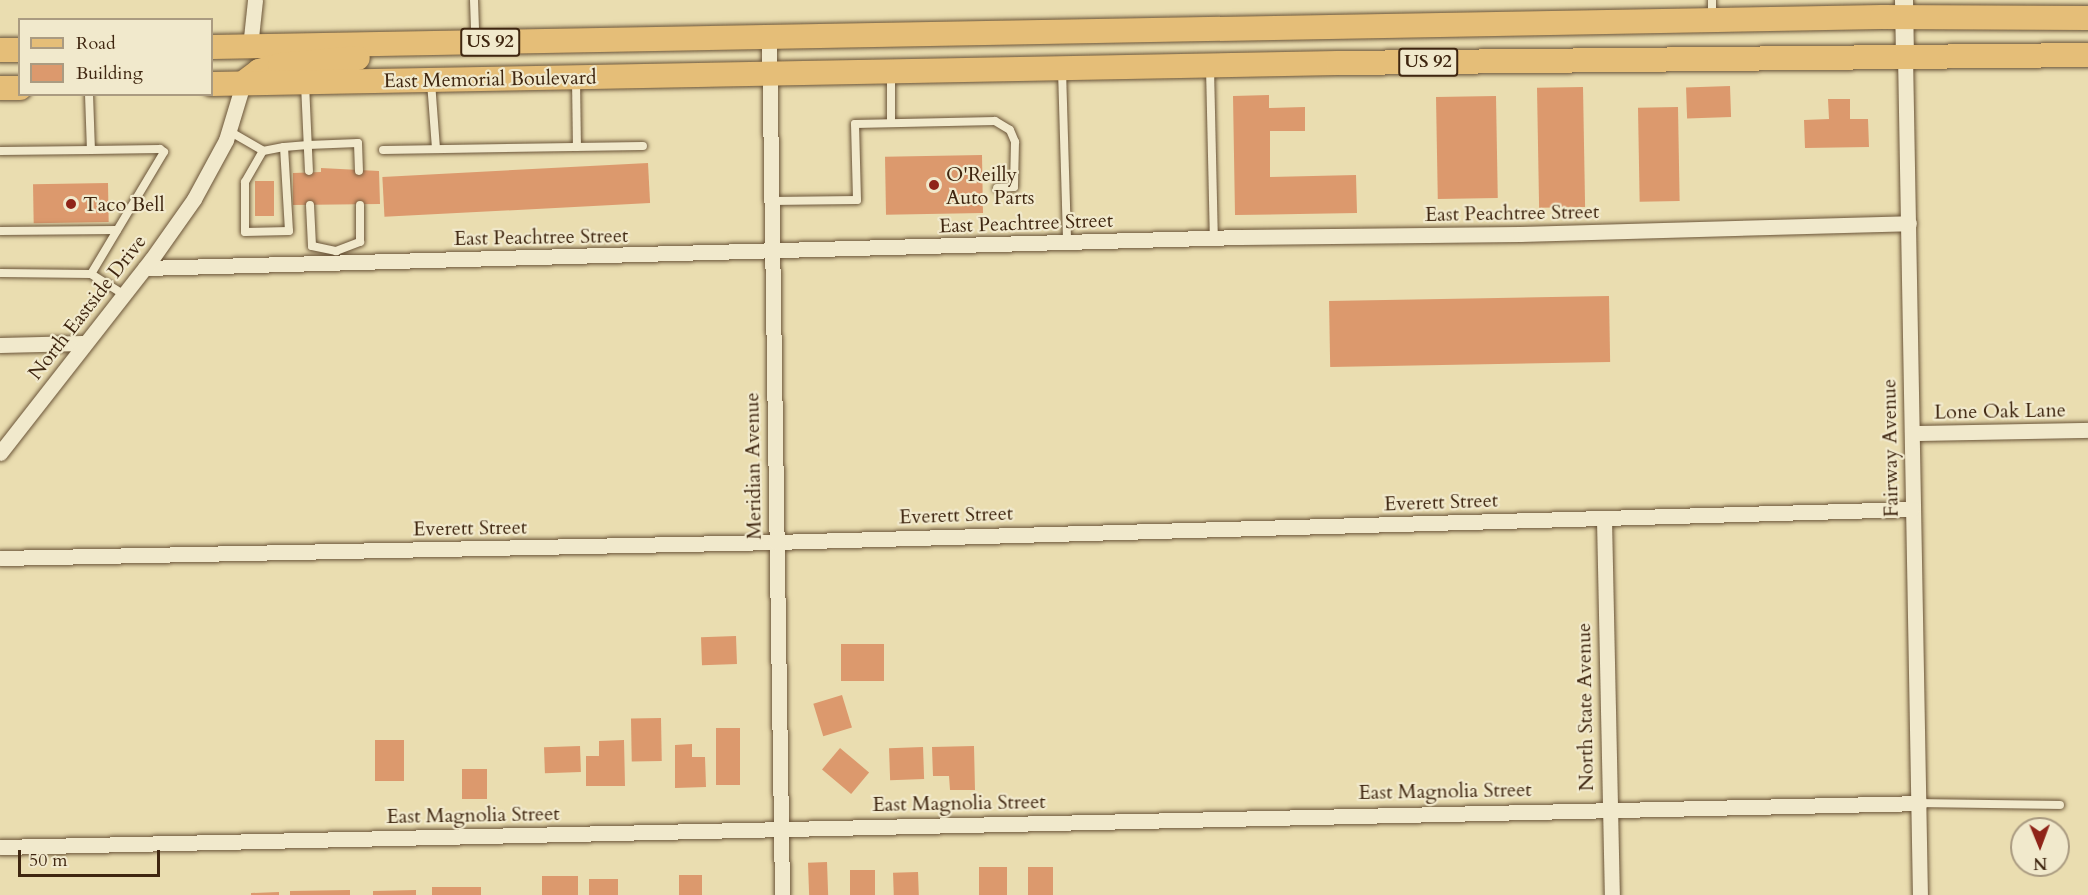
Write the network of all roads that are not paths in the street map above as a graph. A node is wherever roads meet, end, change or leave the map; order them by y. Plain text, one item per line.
1 (255, 0) edge
2 (474, 0) edge
3 (1904, 8) edge
4 (1712, 10) edge
5 (2088, 18) edge
6 (1337, 26) junction
7 (769, 37) junction
8 (470, 43) junction
9 (213, 47) edge
10 (250, 47) junction
11 (0, 50) edge
12 (18, 50) edge
13 (1905, 55) junction
14 (2088, 55) edge
15 (1338, 63) junction
16 (1210, 66) junction
17 (1062, 69) junction
18 (891, 72) junction
19 (769, 75) junction
20 (576, 78) junction
21 (431, 80) junction
22 (305, 82) junction
23 (213, 84) edge
24 (243, 84) junction
25 (0, 88) edge
26 (18, 88) edge
27 (89, 96) edge
28 (891, 123) junction
29 (229, 130) junction
30 (308, 145) junction
31 (643, 146) dead end
32 (284, 147) junction
33 (577, 147) junction
34 (436, 149) junction
35 (91, 150) junction
36 (383, 150) dead end
37 (0, 151) edge
38 (263, 151) junction
39 (309, 171) dead end
40 (359, 171) dead end
41 (997, 188) dead end
42 (771, 201) junction
43 (310, 205) dead end
44 (360, 205) dead end
45 (1909, 223) junction
46 (117, 230) junction
47 (0, 231) edge
48 (1214, 238) junction
49 (1067, 243) junction
50 (771, 253) junction
51 (336, 257) junction
52 (145, 268) junction
53 (0, 273) edge
54 (91, 273) junction
55 (123, 294) junction
56 (82, 344) junction
57 (0, 345) edge
58 (2088, 430) edge
59 (1912, 433) junction
60 (0, 453) edge
61 (1912, 509) junction
62 (1604, 519) junction
63 (776, 542) junction
64 (0, 558) edge
65 (1919, 803) junction
66 (2060, 805) dead end
67 (1607, 808) junction
68 (780, 830) junction
69 (0, 847) edge
70 (782, 895) edge
71 (1612, 895) edge
72 (1920, 895) edge

1 - 10 street
2 - 8 lane
3 - 4 main road, US 92
3 - 5 main road, US 92
3 - 13 street, Fairway Avenue
4 - 6 main road, US 92
6 - 7 main road, US 92
6 - 15 main road
7 - 8 main road, East Memorial Boulevard / US 92
7 - 19 street, Meridian Avenue
8 - 10 main road, East Memorial Boulevard / US 92
8 - 24 main road
9 - 10 main road, East Memorial Boulevard / US 92
11 - 12 main road
13 - 14 main road, US 92
13 - 15 main road, US 92
13 - 45 street, Fairway Avenue
15 - 16 main road, US 92
16 - 17 main road, US 92
16 - 48 lane
17 - 18 main road, US 92
17 - 49 lane
18 - 19 main road, US 92
18 - 28 lane
19 - 20 main road, East Memorial Boulevard / US 92
19 - 42 street, Meridian Avenue
20 - 21 main road, East Memorial Boulevard / US 92
20 - 33 lane
21 - 22 main road, East Memorial Boulevard / US 92
21 - 34 lane
22 - 24 main road, East Memorial Boulevard / US 92
22 - 30 lane
23 - 24 main road, East Memorial Boulevard / US 92
24 - 29 street, North Eastside Drive
25 - 26 main road
27 - 35 lane
28 - 41 lane
28 - 42 lane
29 - 38 lane
29 - 52 street, North Eastside Drive
30 - 32 lane
30 - 39 lane
30 - 40 lane
31 - 33 lane
32 - 38 lane
32 - 38 lane
33 - 34 lane
34 - 36 lane
35 - 37 lane
35 - 46 lane
42 - 50 street, Meridian Avenue
43 - 51 lane
44 - 51 lane
45 - 48 street, East Peachtree Street
45 - 59 street, Fairway Avenue
46 - 47 lane
46 - 54 lane
48 - 49 street, East Peachtree Street
49 - 50 street, East Peachtree Street
50 - 51 street, East Peachtree Street
50 - 63 street, Meridian Avenue
51 - 52 street, East Peachtree Street
52 - 55 street, North Eastside Drive
53 - 54 lane
54 - 55 lane
55 - 56 street, North Eastside Drive
56 - 57 street
56 - 60 street, North Eastside Drive
58 - 59 street, Lone Oak Lane
59 - 61 street, Fairway Avenue
61 - 62 street, Everett Street
61 - 65 street, Fairway Avenue
62 - 63 street, Everett Street
62 - 67 street, North State Avenue
63 - 64 street, Everett Street
63 - 68 street, Meridian Avenue
65 - 66 lane
65 - 67 street, East Magnolia Street
65 - 72 street, Fairway Avenue
67 - 68 street, East Magnolia Street
67 - 71 street, North State Avenue
68 - 69 street, East Magnolia Street
68 - 70 street, Meridian Avenue

